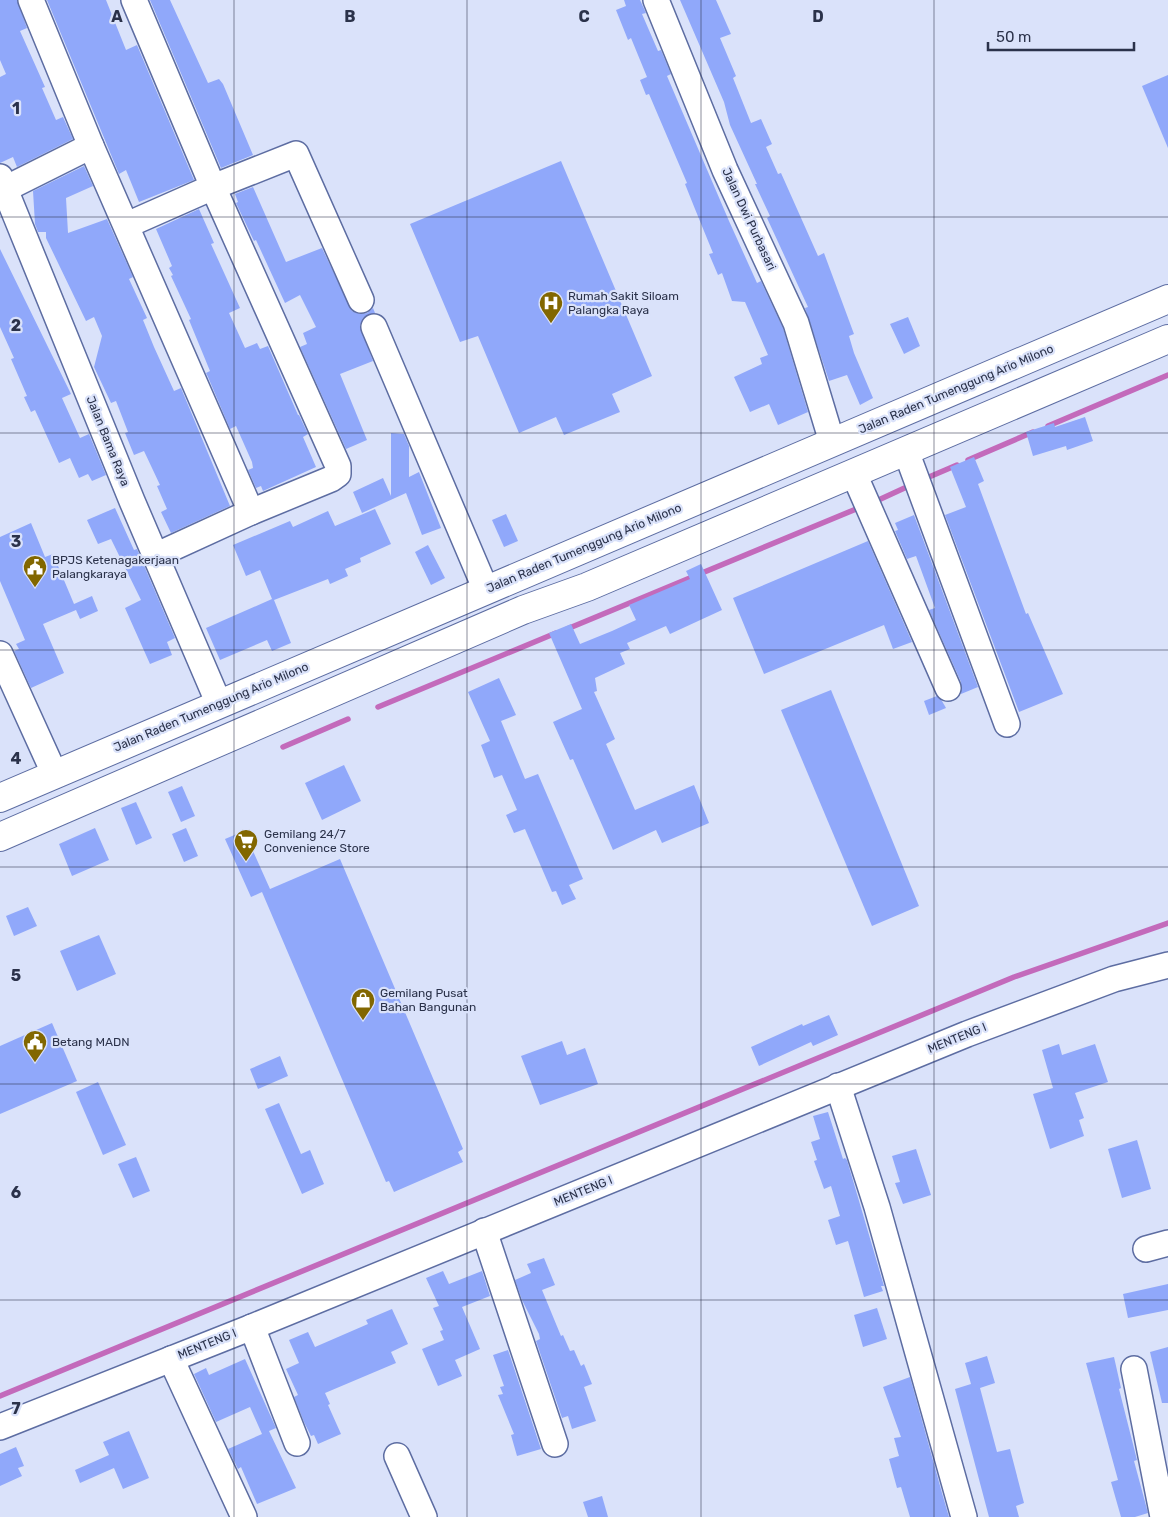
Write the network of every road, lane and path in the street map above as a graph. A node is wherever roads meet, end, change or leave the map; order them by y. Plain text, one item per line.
1 (30, 0) edge
2 (134, 0) edge
3 (656, 0) edge
4 (91, 146) junction
5 (3, 183) edge
6 (213, 187) junction
7 (127, 226) junction
8 (1168, 299) edge
9 (361, 300) dead end
10 (374, 327) dead end
11 (1168, 339) edge
12 (832, 442) junction
13 (906, 451) junction
14 (854, 474) junction
15 (251, 512) junction
16 (573, 554) junction
17 (155, 556) junction
18 (587, 587) junction
19 (486, 590) junction
20 (0, 654) edge
21 (948, 688) dead end
22 (219, 704) junction
23 (1007, 724) dead end
24 (55, 775) junction
25 (0, 798) edge
26 (0, 838) edge
27 (1168, 965) edge
28 (838, 1086) junction
29 (484, 1231) junction
30 (252, 1327) junction
31 (171, 1359) junction
32 (1134, 1369) dead end
33 (0, 1427) edge
34 (297, 1443) dead end
35 (556, 1444) dead end
36 (398, 1456) dead end
37 (244, 1517) edge
38 (424, 1517) edge
39 (964, 1517) edge
40 (1163, 1517) edge

1 - 4 street
2 - 6 street
3 - 12 street, Jalan Dwi Purbasari
4 - 5 street
4 - 7 street
5 - 17 street, Jalan Bama Raya
6 - 7 street
6 - 9 street
6 - 15 street
7 - 15 street
8 - 12 highway, Jalan Raden Tumenggung Ario Milono
10 - 19 street
11 - 13 highway
12 - 16 highway, Jalan Raden Tumenggung Ario Milono
13 - 14 highway
13 - 23 street
14 - 18 highway
14 - 21 street
15 - 17 street
16 - 18 highway
16 - 19 highway, Jalan Raden Tumenggung Ario Milono
17 - 22 street, Jalan Bama Raya
18 - 26 highway
19 - 22 highway, Jalan Raden Tumenggung Ario Milono
20 - 24 street
22 - 24 highway, Jalan Raden Tumenggung Ario Milono
24 - 25 highway, Jalan Raden Tumenggung Ario Milono
27 - 28 street, MENTENG I
28 - 29 street, MENTENG I
28 - 39 street
29 - 30 street, MENTENG I
29 - 35 street
30 - 31 street, MENTENG I
30 - 34 street
31 - 33 street, MENTENG I
31 - 37 street
32 - 40 street
36 - 38 street

